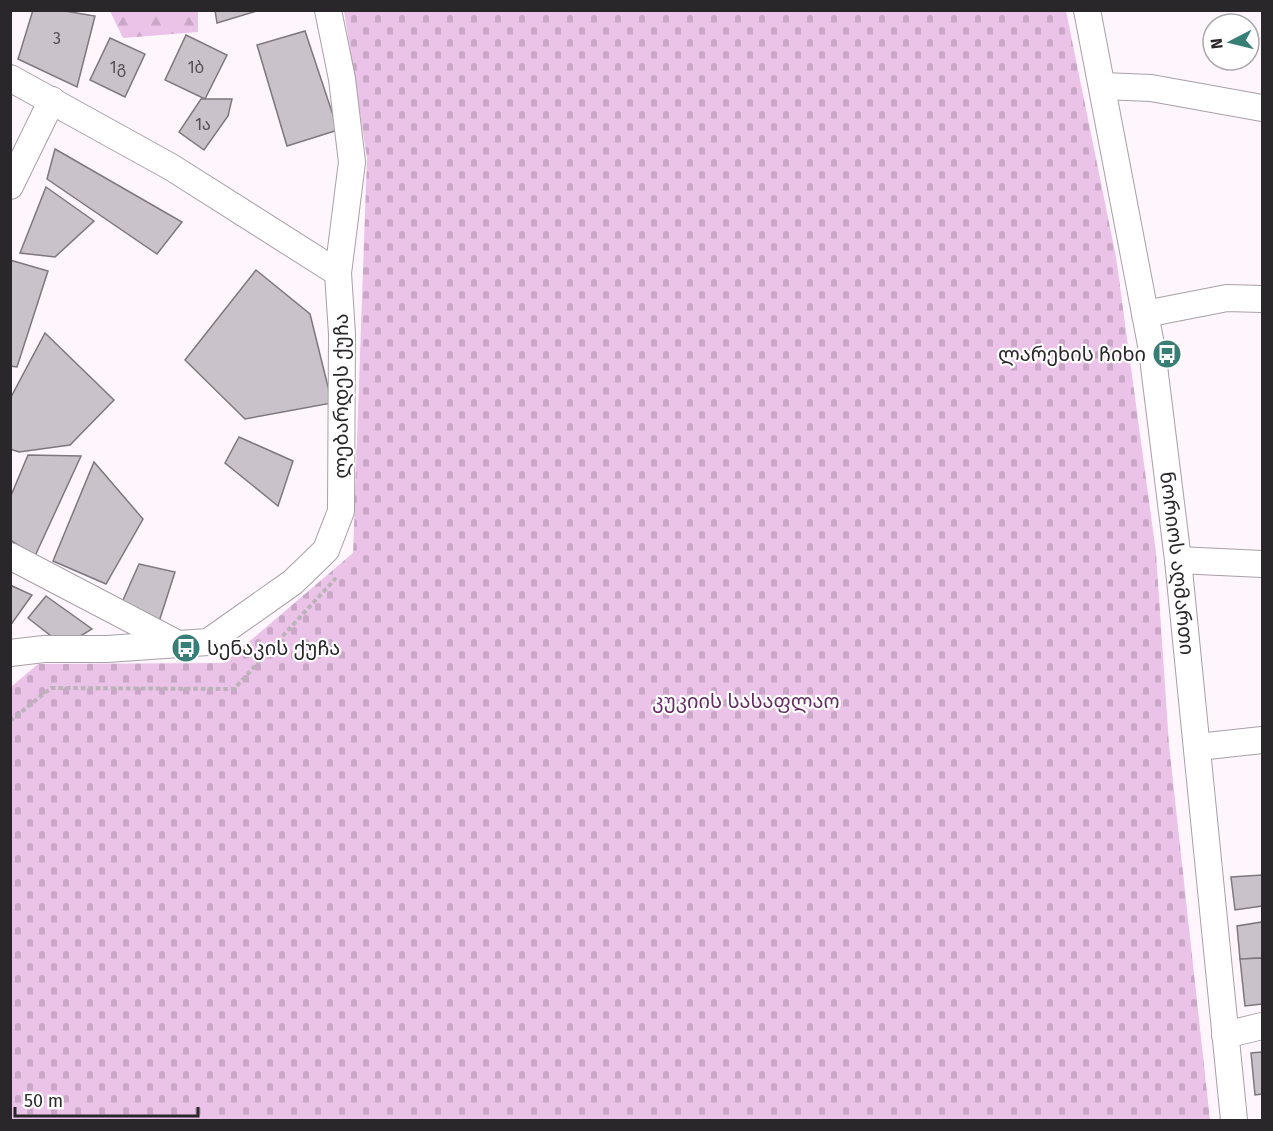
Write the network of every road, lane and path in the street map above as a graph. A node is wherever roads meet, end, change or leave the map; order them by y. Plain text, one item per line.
1 (328, 10) edge
2 (1087, 10) edge
3 (10, 78) edge
4 (1103, 86) junction
5 (52, 100) junction
6 (1263, 108) edge
7 (10, 186) edge
8 (338, 273) junction
9 (1263, 299) edge
10 (1145, 314) junction
11 (10, 556) edge
12 (1178, 560) junction
13 (1263, 564) edge
14 (178, 645) junction
15 (10, 653) edge
16 (51, 688) dead end
17 (10, 721) edge
18 (1263, 740) edge
19 (1198, 747) junction
20 (1263, 1026) edge
21 (1225, 1035) junction
22 (1234, 1120) edge

1 - 8 street, ლებარდეს ქუჩა
2 - 4 street, ნორიოს აღმართი
3 - 5 street
4 - 6 street
4 - 10 street, ნორიოს აღმართი
5 - 7 street
5 - 8 street
8 - 14 street, ლებარდეს ქუჩა
9 - 10 street
10 - 12 street, ნორიოს აღმართი
11 - 14 street
12 - 13 street
12 - 19 street, ნორიოს აღმართი
14 - 15 street, ლებარდეს ქუჩა
16 - 17 path
18 - 19 street
19 - 21 street, ნორიოს აღმართი
20 - 21 street
21 - 22 street, ნორიოს აღმართი

